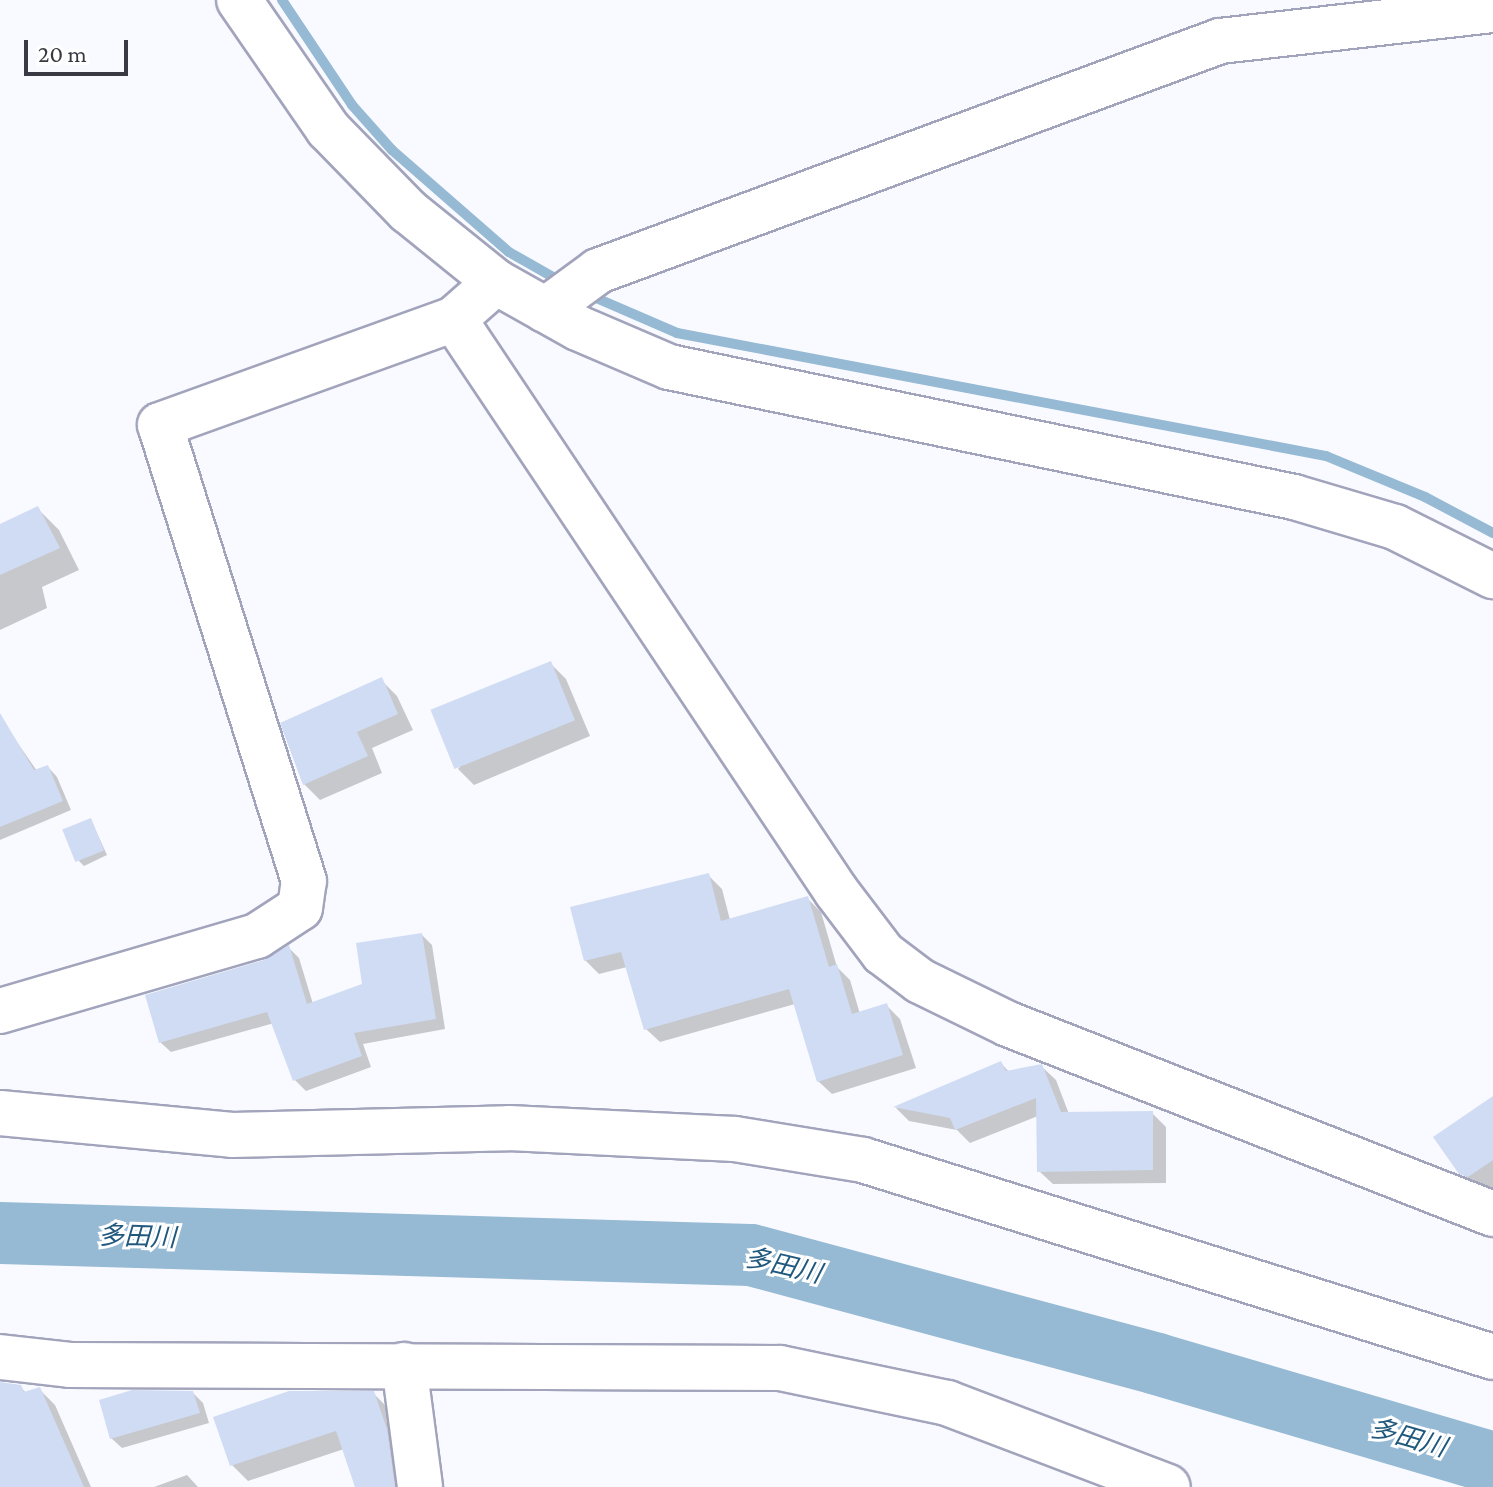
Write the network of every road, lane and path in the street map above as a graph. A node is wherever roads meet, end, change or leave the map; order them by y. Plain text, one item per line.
1 (239, 0) edge
2 (1483, 7) edge
3 (496, 282) junction
4 (563, 296) junction
5 (454, 319) junction
6 (1493, 576) edge
7 (0, 1011) edge
8 (0, 1113) edge
9 (1493, 1214) edge
10 (0, 1357) edge
11 (1493, 1357) edge
12 (404, 1365) junction
13 (420, 1487) edge
14 (1168, 1487) edge

1 - 3 street
2 - 4 street
3 - 4 street
3 - 5 street
4 - 6 street
5 - 7 street
5 - 9 street
8 - 11 street
10 - 12 street
12 - 13 street
12 - 14 street

